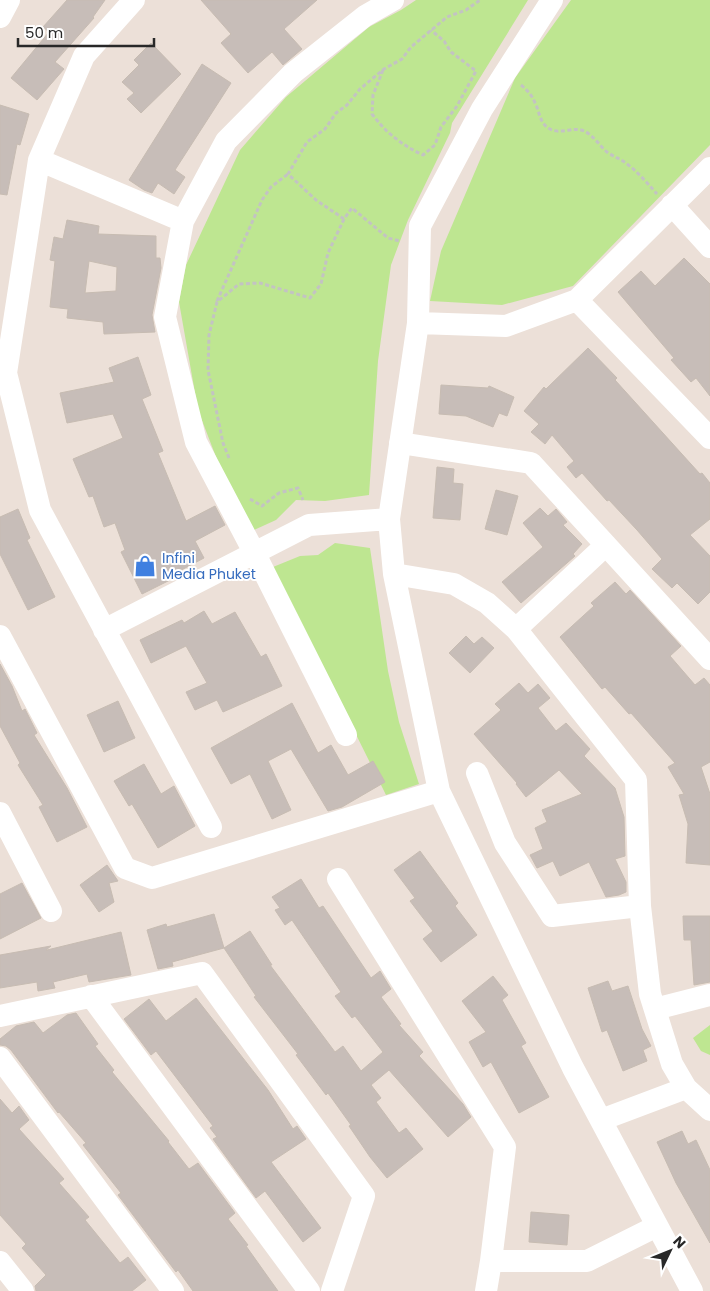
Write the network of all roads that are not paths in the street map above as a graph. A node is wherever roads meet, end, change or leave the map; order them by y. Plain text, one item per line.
1 (9, 0) edge
2 (134, 0) edge
3 (393, 0) edge
4 (552, 0) edge
5 (0, 17) edge
6 (38, 160) junction
7 (710, 168) edge
8 (666, 200) junction
9 (183, 221) junction
10 (710, 247) edge
11 (577, 300) junction
12 (418, 323) junction
13 (710, 438) edge
14 (400, 444) junction
15 (389, 519) junction
16 (606, 545) junction
17 (255, 554) junction
18 (394, 574) junction
19 (516, 629) junction
20 (104, 630) junction
21 (0, 636) edge
22 (710, 659) edge
23 (346, 735) dead end
24 (477, 773) dead end
25 (439, 791) junction
26 (0, 813) edge
27 (211, 827) dead end
28 (338, 879) dead end
29 (640, 906) junction
30 (51, 911) dead end
31 (710, 995) edge
32 (91, 996) junction
33 (655, 1009) junction
34 (0, 1016) edge
35 (0, 1058) edge
36 (686, 1088) junction
37 (710, 1110) edge
38 (601, 1120) junction
39 (657, 1226) junction
40 (491, 1261) junction
41 (0, 1262) edge
42 (23, 1291) edge
43 (173, 1291) edge
44 (309, 1291) edge
45 (332, 1291) edge
46 (486, 1291) edge
47 (692, 1291) edge

1 - 5 street
2 - 6 street
3 - 9 street
4 - 12 street
6 - 9 street
6 - 20 street
7 - 8 street
8 - 10 street
8 - 11 street
9 - 17 street
11 - 12 street
11 - 13 street
12 - 14 street
14 - 15 street
14 - 16 street
15 - 17 street
15 - 18 street
16 - 19 street
16 - 22 street
17 - 20 street
17 - 23 street
18 - 19 street
18 - 25 street
19 - 29 street
20 - 27 street
21 - 25 street
24 - 29 street
25 - 38 street
26 - 30 street
28 - 40 street
29 - 33 street
31 - 33 street
32 - 34 street
32 - 44 street
32 - 45 street
33 - 36 street
35 - 43 street
36 - 37 street
36 - 38 street
38 - 39 street
39 - 40 street
39 - 47 street
40 - 46 street
41 - 42 street

